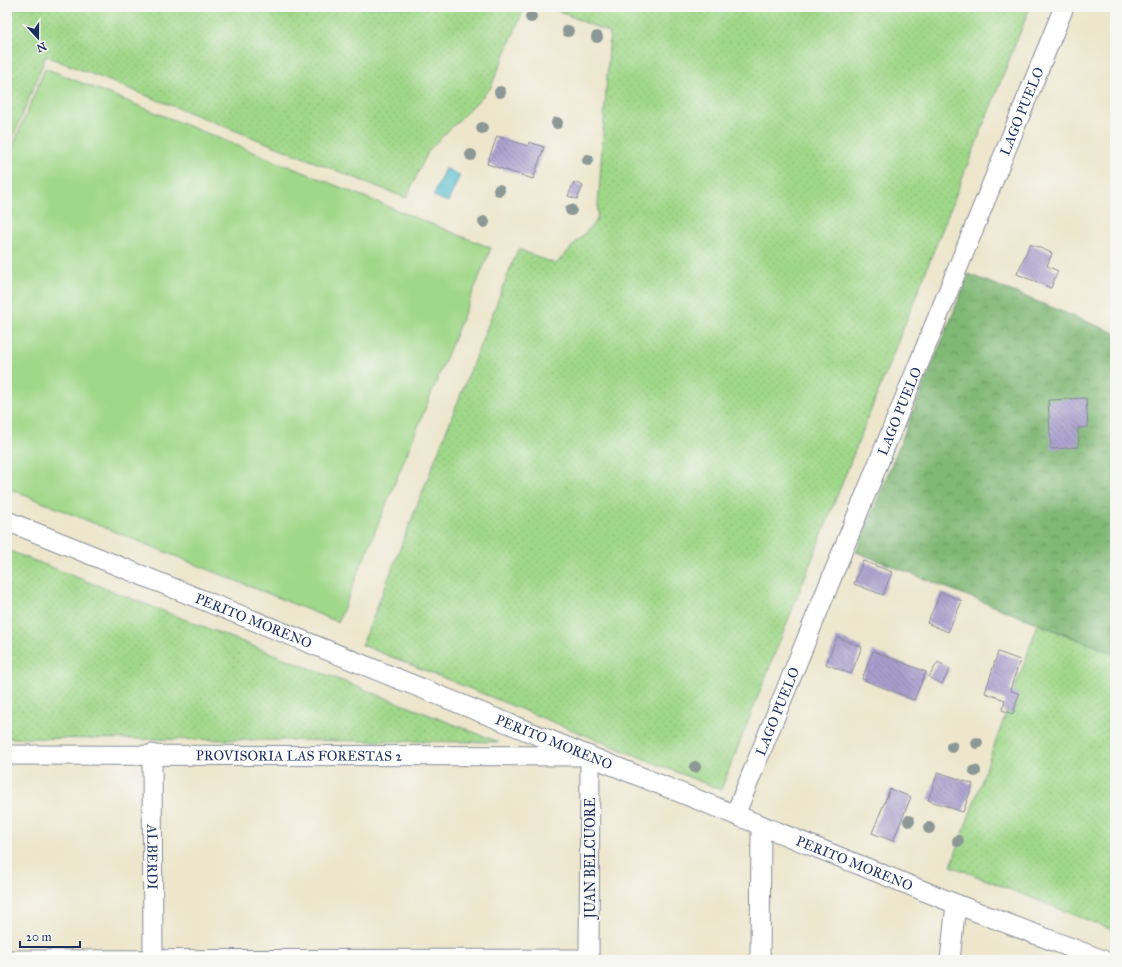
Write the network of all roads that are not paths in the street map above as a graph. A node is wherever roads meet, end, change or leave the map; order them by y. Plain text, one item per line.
1 (1064, 7) edge
2 (7, 521) edge
3 (152, 754) junction
4 (7, 755) edge
5 (590, 756) junction
6 (735, 815) junction
7 (761, 825) junction
8 (956, 904) junction
9 (589, 959) edge
10 (7, 960) edge
11 (153, 960) edge
12 (760, 960) edge
13 (950, 960) edge
14 (1103, 960) edge

1 - 6 street, LAGO PUELO
2 - 5 street, PERITO MORENO
3 - 4 street, PROVISORIA LAS FORESTAS 2
3 - 5 street, PROVISORIA LAS FORESTAS 2
3 - 11 street, ALBERDI
5 - 6 street, PERITO MORENO
5 - 9 street, JUAN BELCUORE
6 - 7 street, PERITO MORENO
7 - 8 street, PERITO MORENO
7 - 12 street
8 - 13 street
8 - 14 street, PERITO MORENO
9 - 11 street
10 - 11 street

